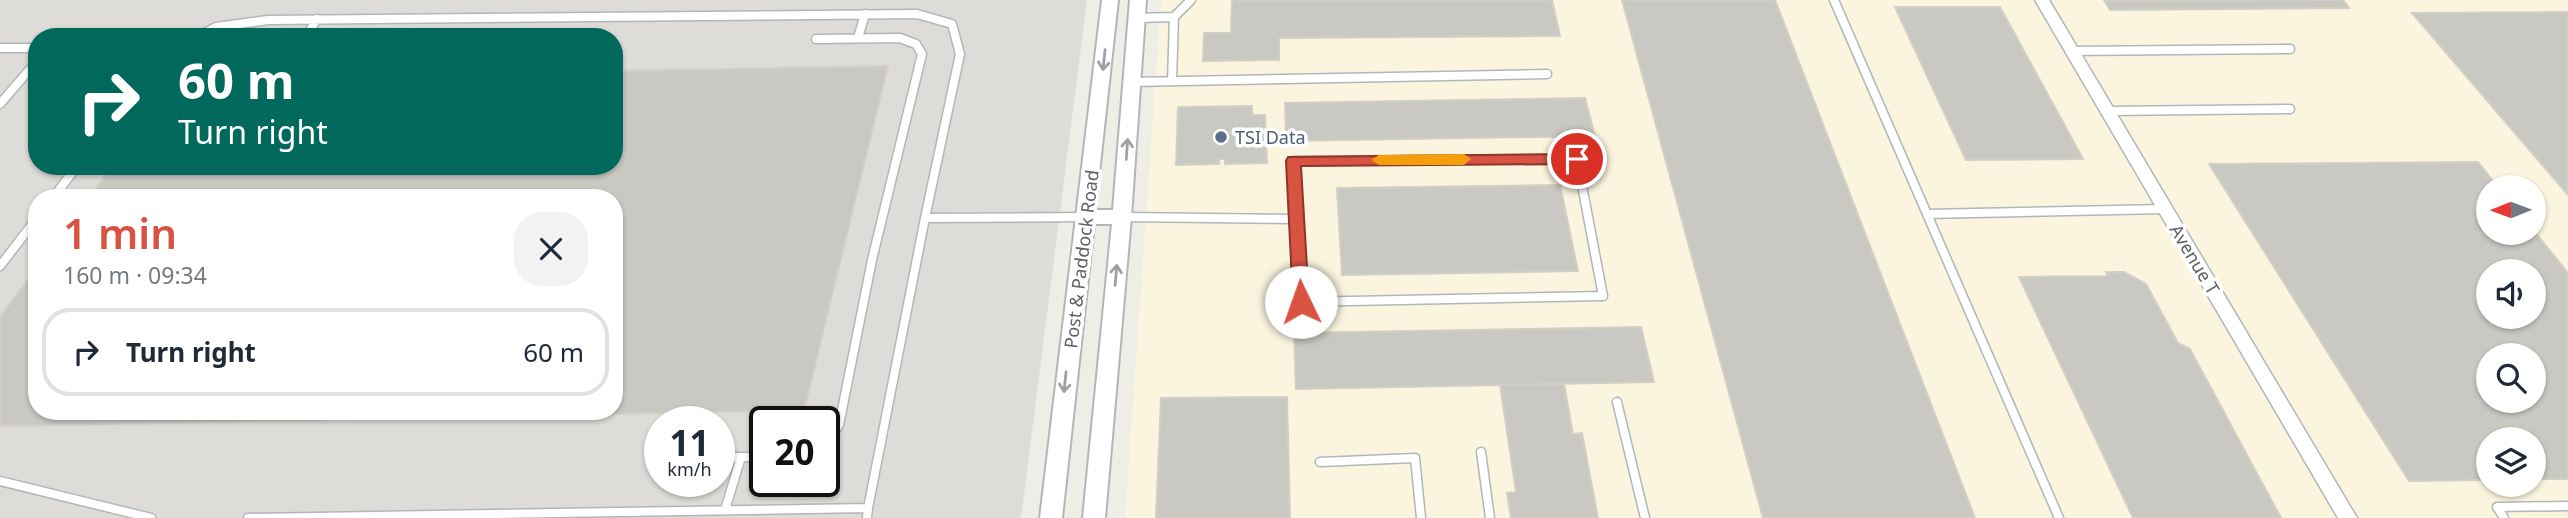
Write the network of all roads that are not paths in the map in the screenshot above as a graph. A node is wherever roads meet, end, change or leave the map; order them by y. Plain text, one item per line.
1 (1110, 0) edge
2 (1191, 0) edge
3 (1834, 0) edge
4 (2042, 0) edge
5 (1137, 9) edge
6 (865, 14) junction
7 (1174, 17) junction
8 (317, 19) junction
9 (214, 28) edge
10 (312, 28) edge
11 (858, 38) junction
12 (816, 39) dead end
13 (0, 48) edge
14 (28, 48) edge
15 (2290, 49) dead end
16 (2073, 51) junction
17 (28, 71) edge
18 (1547, 74) dead end
19 (1172, 81) junction
20 (1132, 82) junction
21 (0, 104) edge
22 (2290, 109) dead end
23 (2108, 111) junction
24 (2165, 209) junction
25 (1927, 215) junction
26 (1087, 217) junction
27 (1122, 217) junction
28 (925, 218) junction
29 (1297, 219) junction
30 (28, 229) edge
31 (0, 265) edge
32 (1616, 402) dead end
33 (840, 420) edge
34 (1481, 452) dead end
35 (735, 457) edge
36 (741, 457) junction
37 (749, 457) edge
38 (1320, 462) dead end
39 (0, 481) edge
40 (2568, 506) edge
41 (725, 510) junction
42 (867, 513) edge
43 (784, 514) edge
44 (646, 515) edge
45 (150, 518) edge
46 (248, 518) edge
47 (1051, 518) edge
48 (1094, 518) edge
49 (1421, 518) edge
50 (1490, 518) edge
51 (1645, 518) edge
52 (2059, 518) edge
53 (2348, 518) edge
54 (2504, 518) edge

1 -> 26 street, Post & Paddock Road
2 - 7 lane
3 - 25 lane
4 - 16 street, Avenue T
5 - 7 lane
5 - 20 street, Post & Paddock Road
6 - 8 lane
6 - 11 lane
6 - 28 lane
7 - 19 lane
8 - 9 lane
8 - 10 lane
11 - 12 lane
11 - 33 lane
13 - 14 lane
15 - 16 lane
16 - 23 street, Avenue T
17 - 21 lane
18 - 19 lane
19 - 20 lane
27 -> 20 street, Post & Paddock Road
22 - 23 lane
23 - 24 street, Avenue T
24 - 25 lane
24 - 53 street, Avenue T
25 - 52 lane
26 - 27 street
26 - 28 lane
26 -> 47 street, Post & Paddock Road
27 - 29 lane
48 -> 27 street, Post & Paddock Road
28 - 42 lane
29 - 29 lane
30 - 31 lane
32 - 51 lane
34 - 50 lane
35 - 36 lane
36 - 37 lane
36 - 41 lane
38 - 49 lane
39 - 45 lane
40 - 54 lane
41 - 43 lane
41 - 44 lane
42 - 43 lane
44 - 46 lane

